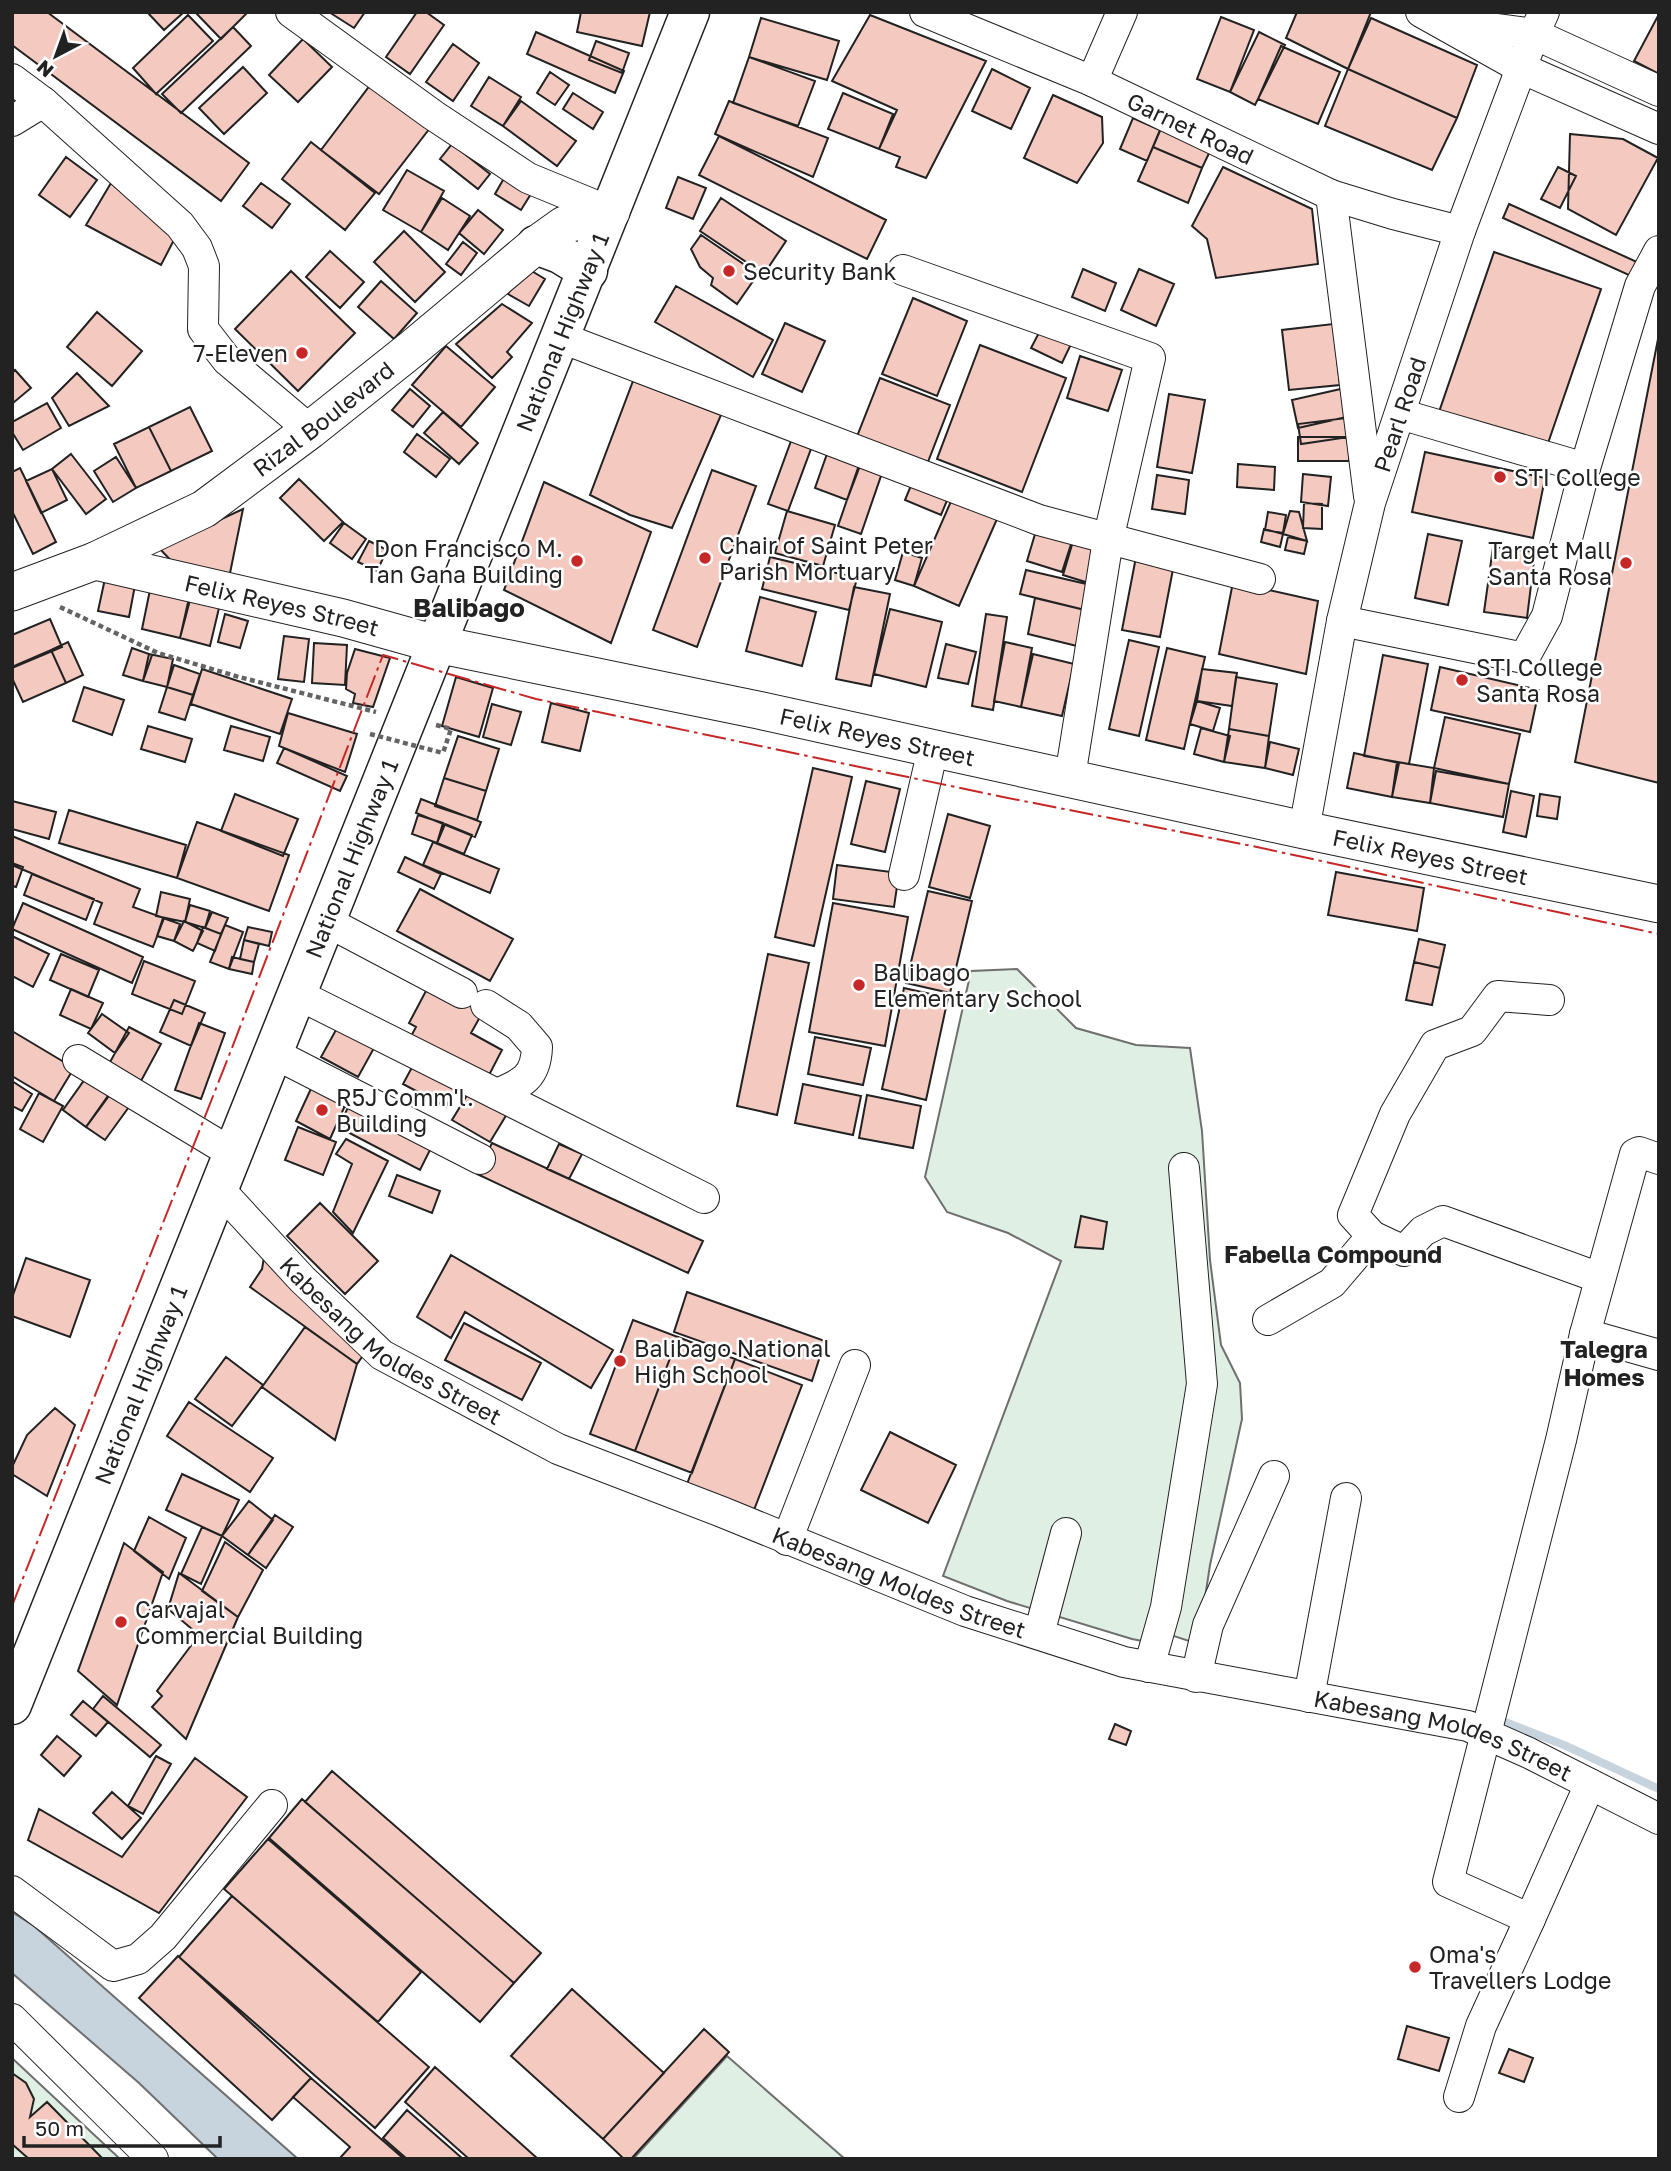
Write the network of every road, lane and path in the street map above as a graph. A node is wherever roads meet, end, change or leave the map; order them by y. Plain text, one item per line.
1 (291, 12) edge
2 (690, 12) edge
3 (925, 12) edge
4 (1122, 12) edge
5 (1430, 17) edge
6 (1539, 23) edge
7 (1521, 68) junction
8 (12, 79) edge
9 (1092, 81) junction
10 (1659, 91) edge
11 (43, 102) junction
12 (12, 121) edge
13 (1659, 129) edge
14 (1331, 195) junction
15 (611, 212) junction
16 (1460, 231) junction
17 (537, 245) junction
18 (1659, 251) edge
19 (903, 270) dead end
20 (587, 271) junction
21 (562, 338) junction
22 (1400, 414) junction
23 (310, 430) junction
24 (1585, 468) junction
25 (1370, 503) junction
26 (1108, 540) junction
27 (96, 561) junction
28 (1260, 579) dead end
29 (17, 590) edge
30 (1342, 621) junction
31 (436, 644) junction
32 (409, 718) junction
33 (370, 734) dead end
34 (933, 749) junction
35 (443, 753) dead end
36 (1070, 777) junction
37 (1304, 830) junction
38 (904, 875) dead end
39 (1659, 904) edge
40 (326, 921) junction
41 (297, 994) junction
42 (1549, 1000) dead end
43 (273, 1053) junction
44 (78, 1060) dead end
45 (497, 1094) junction
46 (232, 1153) junction
47 (480, 1159) dead end
48 (1659, 1159) edge
49 (1184, 1168) dead end
50 (218, 1188) junction
51 (704, 1198) dead end
52 (1373, 1236) junction
53 (1600, 1278) junction
54 (1268, 1320) dead end
55 (1585, 1334) junction
56 (1659, 1355) edge
57 (855, 1365) dead end
58 (1274, 1476) dead end
59 (1346, 1498) dead end
60 (1066, 1533) dead end
61 (788, 1539) junction
62 (1039, 1634) junction
63 (1149, 1667) junction
64 (1196, 1677) junction
65 (1309, 1697) junction
66 (12, 1705) edge
67 (1488, 1723) junction
68 (1590, 1784) junction
69 (272, 1805) dead end
70 (1659, 1819) edge
71 (12, 1891) edge
72 (1530, 1919) junction
73 (12, 2019) edge
74 (1459, 2097) dead end
75 (153, 2159) edge

1 - 15 street
2 - 15 highway, National Highway 1
3 - 9 street, Garnet Road
4 - 9 street
5 - 6 street
5 - 7 street
6 - 7 street, Pearl Road
6 - 10 street
7 - 13 street
7 - 16 street, Pearl Road
8 - 11 street
9 - 14 street, Garnet Road
11 - 12 street
11 - 23 street
14 - 16 street, Garnet Road
14 - 25 street
15 - 17 main road, Rizal Boulevard
15 - 20 highway, National Highway 1
16 - 22 street, Pearl Road
17 - 20 highway
17 - 23 main road, Rizal Boulevard
18 - 24 street
19 - 26 street
20 - 21 highway, National Highway 1
21 - 26 street
21 - 31 highway, National Highway 1
22 - 24 street
22 - 25 street, Pearl Road
23 - 27 main road, Rizal Boulevard
24 - 30 street
25 - 30 street, Pearl Road
26 - 28 street
26 - 36 street
27 - 29 main road, Rizal Boulevard
27 - 31 main road, Felix Reyes Street
29 - 32 path
30 - 37 street, Pearl Road
31 - 32 highway, National Highway 1
31 - 34 main road, Felix Reyes Street
32 - 40 highway, National Highway 1
33 - 35 path, bridge
34 - 36 main road, Felix Reyes Street
34 - 38 street
36 - 37 main road, Felix Reyes Street
37 - 39 main road, Felix Reyes Street
40 - 41 highway, National Highway 1
40 - 45 street
41 - 43 highway, National Highway 1
41 - 45 street
42 - 52 street
43 - 46 highway, National Highway 1
43 - 47 street
44 - 46 street
45 - 51 street
46 - 50 highway, National Highway 1
48 - 53 street
49 - 63 street
50 - 61 street, Kabesang Moldes Street
50 - 66 highway, National Highway 1
52 - 53 street
52 - 54 street
53 - 55 street
55 - 56 street
55 - 67 street
57 - 61 street
58 - 64 street
59 - 65 street
60 - 62 street
61 - 62 street, Kabesang Moldes Street
62 - 63 street, Kabesang Moldes Street
63 - 64 street, Kabesang Moldes Street
64 - 65 street, Kabesang Moldes Street
65 - 67 street, Kabesang Moldes Street
67 - 68 street, Kabesang Moldes Street
67 - 72 street
68 - 70 street, Kabesang Moldes Street
68 - 72 street
69 - 71 street
72 - 74 street
73 - 75 street

